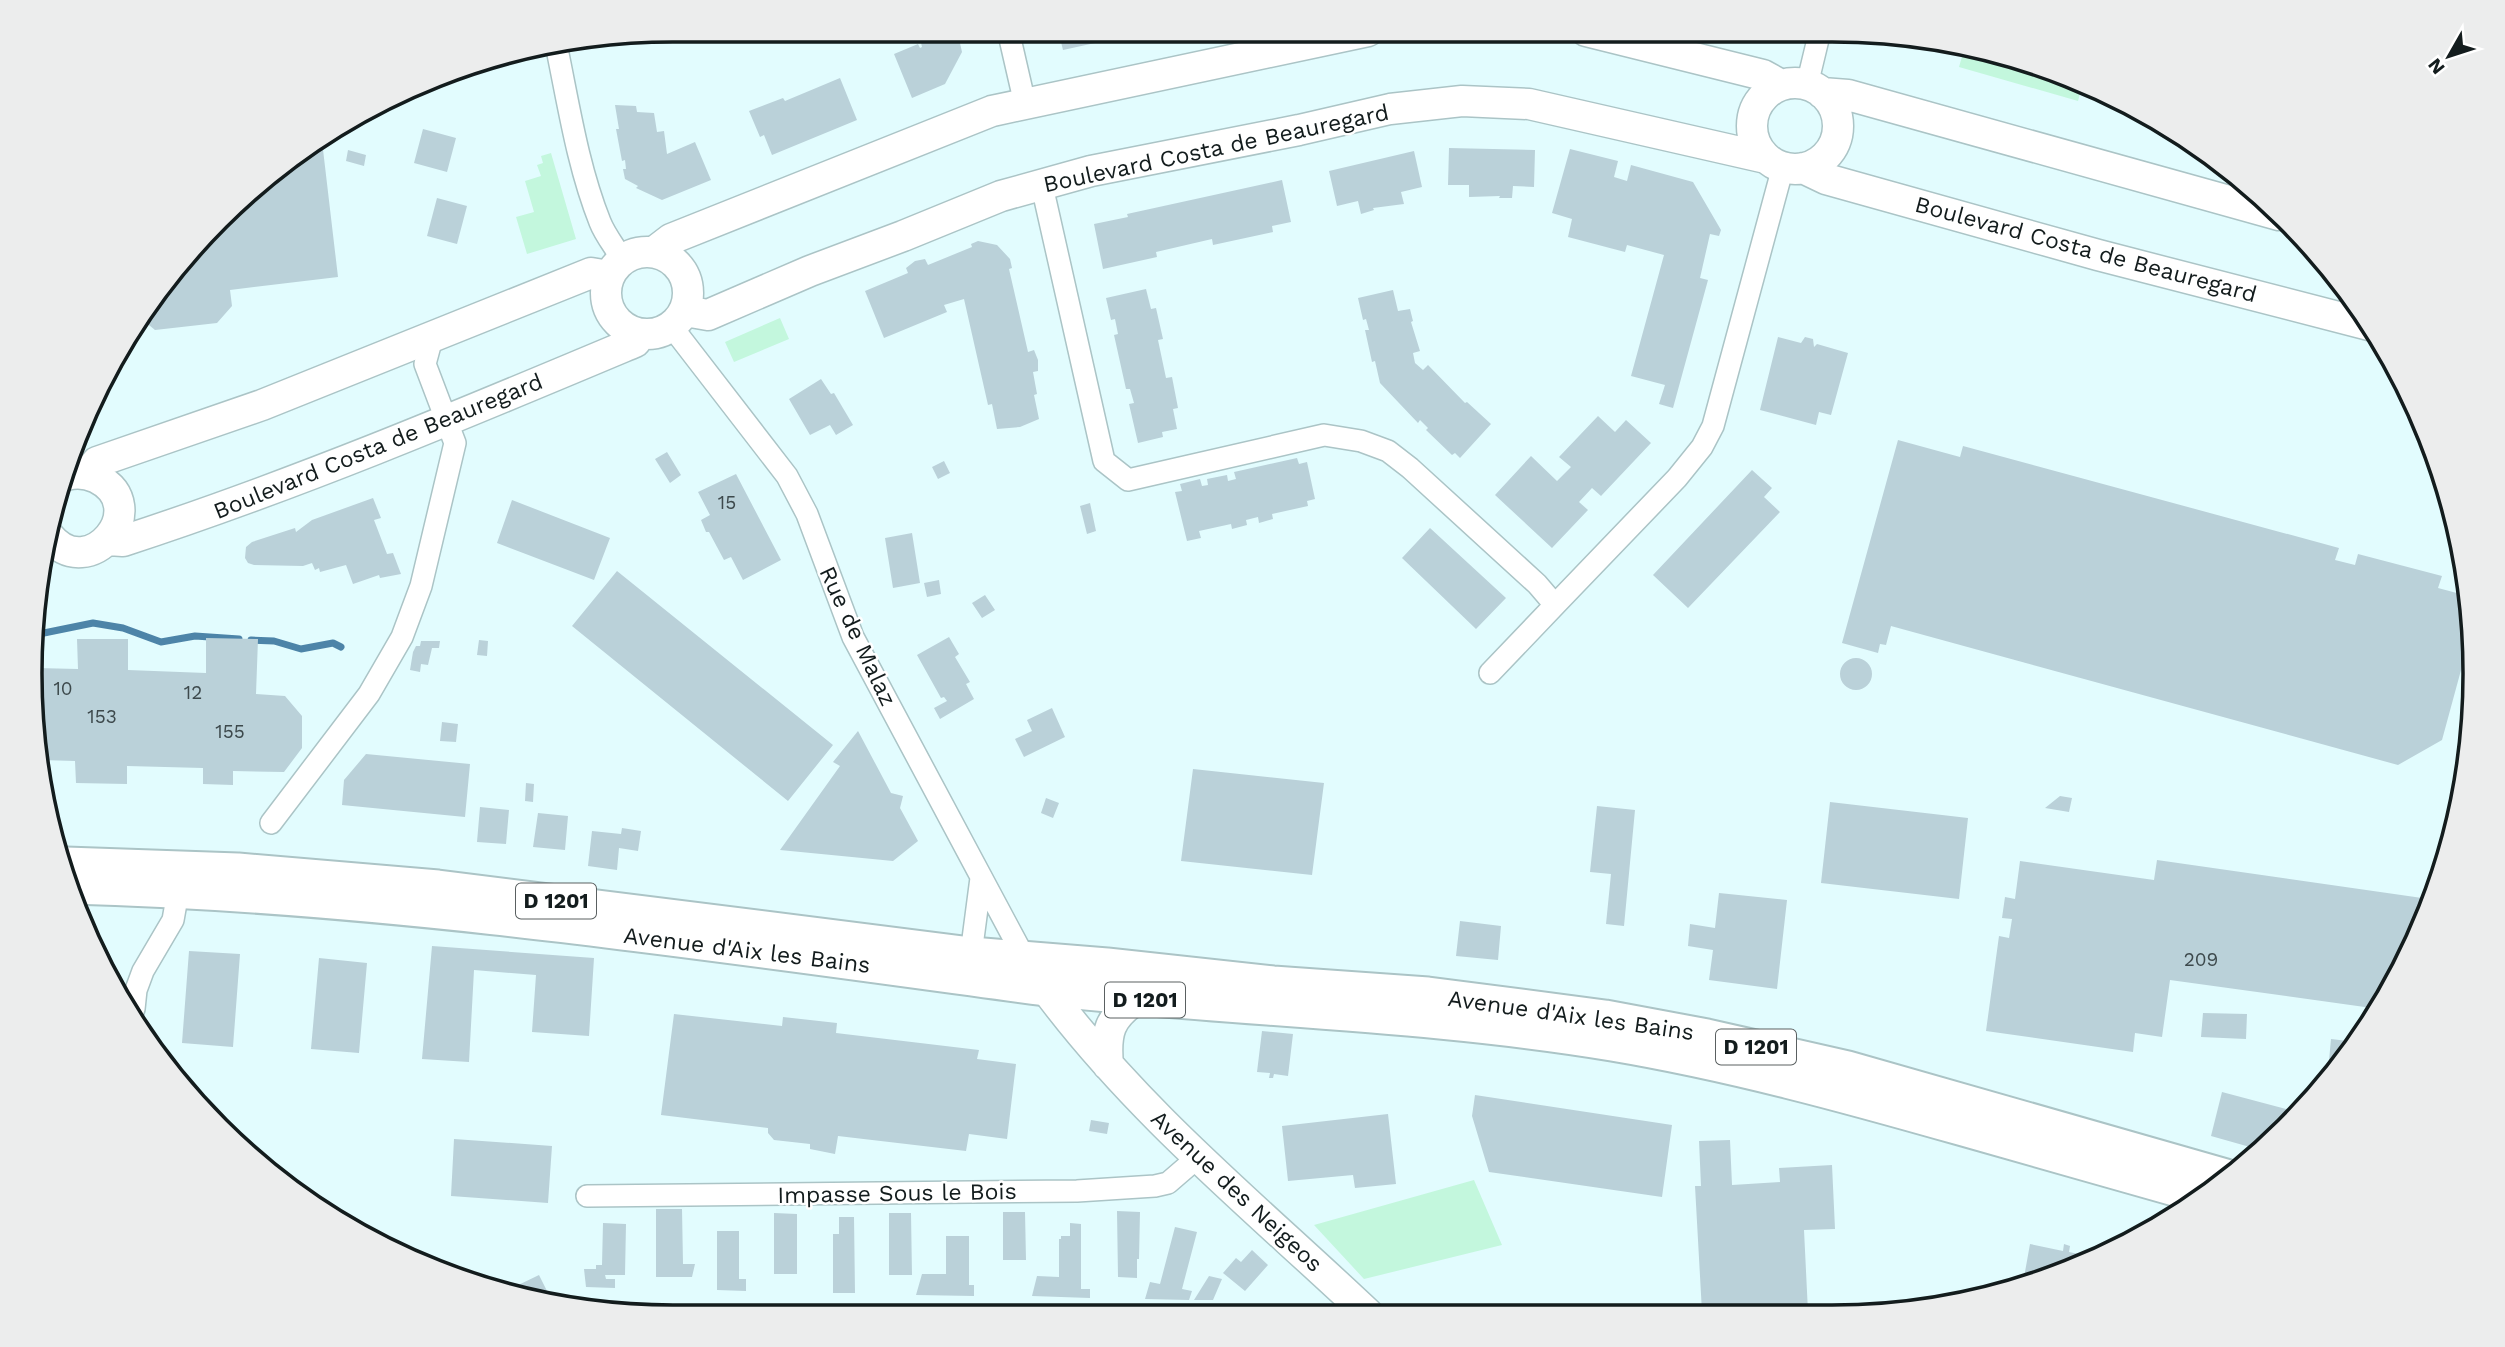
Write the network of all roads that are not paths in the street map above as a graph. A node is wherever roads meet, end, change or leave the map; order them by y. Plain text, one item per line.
1 (1011, 42) edge
2 (1312, 42) edge
3 (1630, 42) edge
4 (1817, 42) edge
5 (559, 53) edge
6 (1803, 88) junction
7 (1025, 104) junction
8 (1784, 164) junction
9 (1042, 186) junction
10 (2259, 210) edge
11 (654, 252) junction
12 (616, 268) junction
13 (679, 319) junction
14 (2357, 323) edge
15 (641, 334) junction
16 (432, 338) junction
17 (449, 421) junction
18 (77, 474) edge
19 (108, 540) junction
20 (56, 542) edge
21 (77, 552) junction
22 (51, 565) edge
23 (1555, 605) junction
24 (1490, 673) dead end
25 (271, 823) dead end
26 (72, 864) edge
27 (981, 876) junction
28 (80, 887) edge
29 (178, 892) junction
30 (971, 954) junction
31 (1026, 959) junction
32 (1046, 989) junction
33 (135, 999) edge
34 (1137, 999) junction
35 (1108, 1065) junction
36 (1197, 1158) junction
37 (2217, 1174) edge
38 (2190, 1193) edge
39 (587, 1196) dead end
40 (1358, 1305) edge

1 - 7 street
2 - 7 street
3 - 6 street
4 - 6 street
5 - 12 street
6 - 8 street
6 - 8 street
6 - 10 street
7 - 11 street
8 - 9 street, Boulevard Costa de Beauregard
8 - 14 street, Boulevard Costa de Beauregard
8 - 23 street
9 - 13 street, Boulevard Costa de Beauregard
9 - 23 street
11 - 12 street
11 - 13 street
12 - 15 street
12 - 16 street
13 - 15 street, Boulevard Costa de Beauregard
13 - 27 street, Rue de Malaz
15 - 17 street, Boulevard Costa de Beauregard
16 - 17 street
16 - 18 street
17 - 19 street, Boulevard Costa de Beauregard
17 - 25 street
18 - 19 street
19 - 21 street, Boulevard Costa de Beauregard
20 - 21 street
21 - 22 street, Boulevard Costa de Beauregard
23 - 24 street
26 - 30 main road, Avenue d'Aix les Bains / D 1201
27 - 30 street
27 - 31 street, Rue de Malaz
28 - 29 main road, Avenue d'Aix les Bains / D 1201
29 - 32 main road, Avenue d'Aix les Bains / D 1201
29 - 33 street
30 - 31 main road, Avenue d'Aix les Bains / D 1201
31 - 32 main road
31 - 37 main road, Avenue d'Aix les Bains / D 1201
32 - 34 main road, Avenue d'Aix les Bains / D 1201
32 - 35 street, Avenue des Neigeos
34 - 35 street
34 - 38 main road, Avenue d'Aix les Bains / D 1201
35 - 36 street, Avenue des Neigeos
36 - 39 street, Impasse Sous le Bois
36 - 40 street, Avenue des Neigeos

